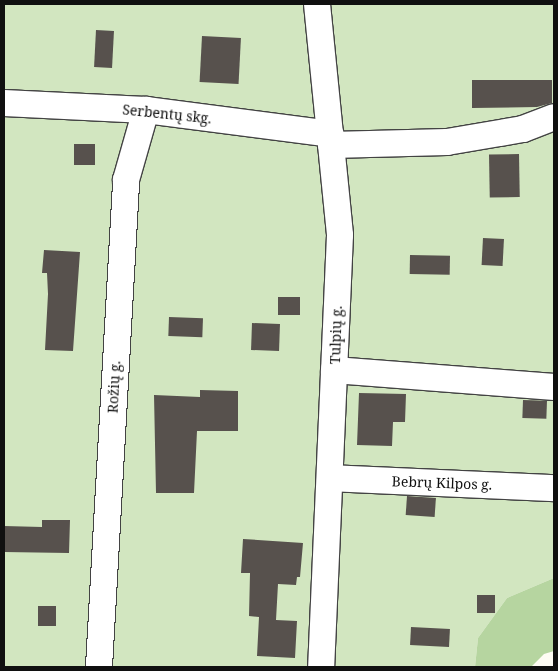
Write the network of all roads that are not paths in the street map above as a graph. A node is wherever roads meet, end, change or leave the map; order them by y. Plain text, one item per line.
1 (316, 4) edge
2 (4, 103) edge
3 (146, 110) junction
4 (554, 117) edge
5 (331, 139) junction
6 (334, 370) junction
7 (554, 387) edge
8 (330, 478) junction
9 (554, 488) edge
10 (99, 667) edge
11 (321, 667) edge

1 - 5 street, Tulpių g.
2 - 3 street, Serbentų skg.
3 - 5 street, Serbentų skg.
3 - 10 street, Rožių g.
4 - 5 street, Serbentų skg.
5 - 6 street, Tulpių g.
6 - 7 street
6 - 8 street, Tulpių g.
8 - 9 street, Bebrų Kilpos g.
8 - 11 street, Tulpių g.

